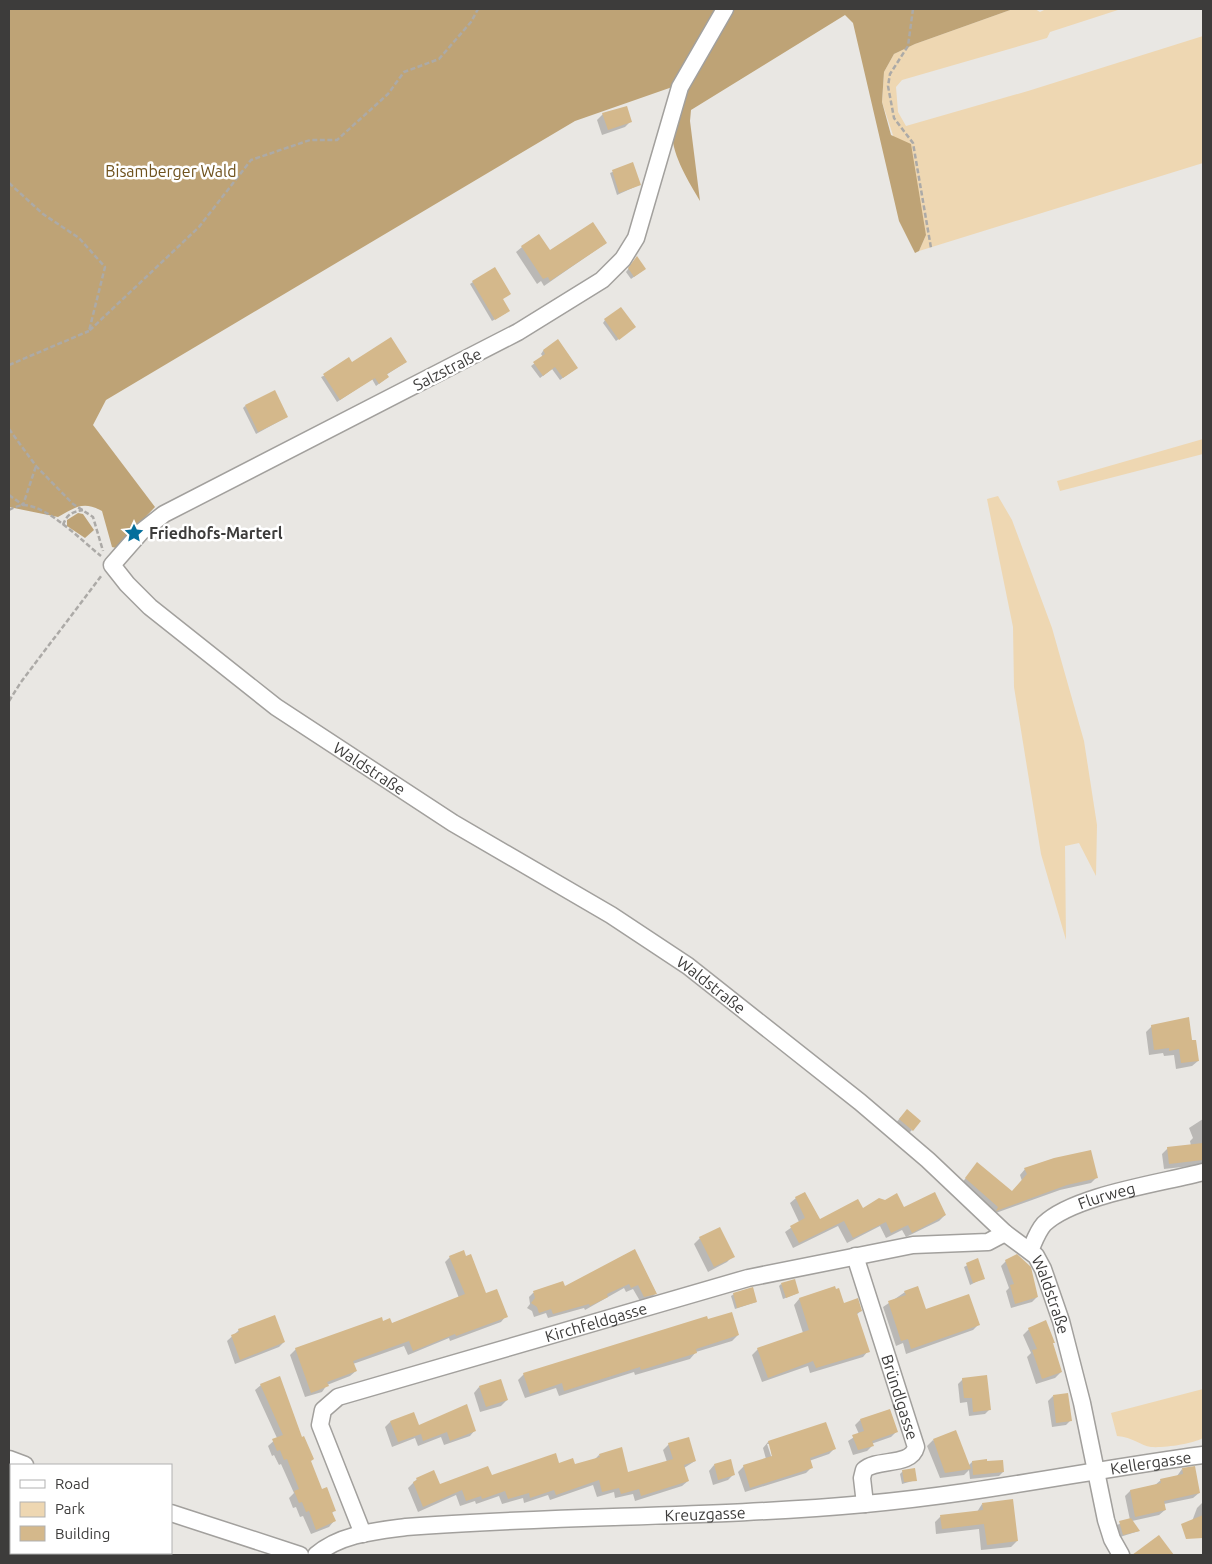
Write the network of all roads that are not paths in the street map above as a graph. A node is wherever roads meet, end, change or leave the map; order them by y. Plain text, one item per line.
1 (724, 9) edge
2 (112, 565) joint
3 (1203, 1172) edge
4 (1005, 1232) junction
5 (1030, 1251) junction
6 (855, 1256) junction
7 (1203, 1455) edge
8 (9, 1459) edge
9 (22, 1464) edge
10 (1096, 1471) junction
11 (865, 1504) junction
12 (172, 1513) edge
13 (363, 1534) junction
14 (300, 1555) edge
15 (316, 1555) edge
16 (1121, 1555) edge

1 - 2 street, Salzstraße
2 - 4 street, Waldstraße
3 - 5 street, Flurweg
4 - 5 street, Waldstraße
4 - 6 street, Kirchfeldgasse
5 - 10 street, Waldstraße
6 - 11 street, Bründlgasse
6 - 13 street, Kirchfeldgasse
7 - 10 street, Kellergasse
8 - 9 street
10 - 11 street, Kreuzgasse
10 - 16 street, Waldstraße
11 - 13 street, Kreuzgasse
12 - 14 street
13 - 15 street, Kreuzgasse

